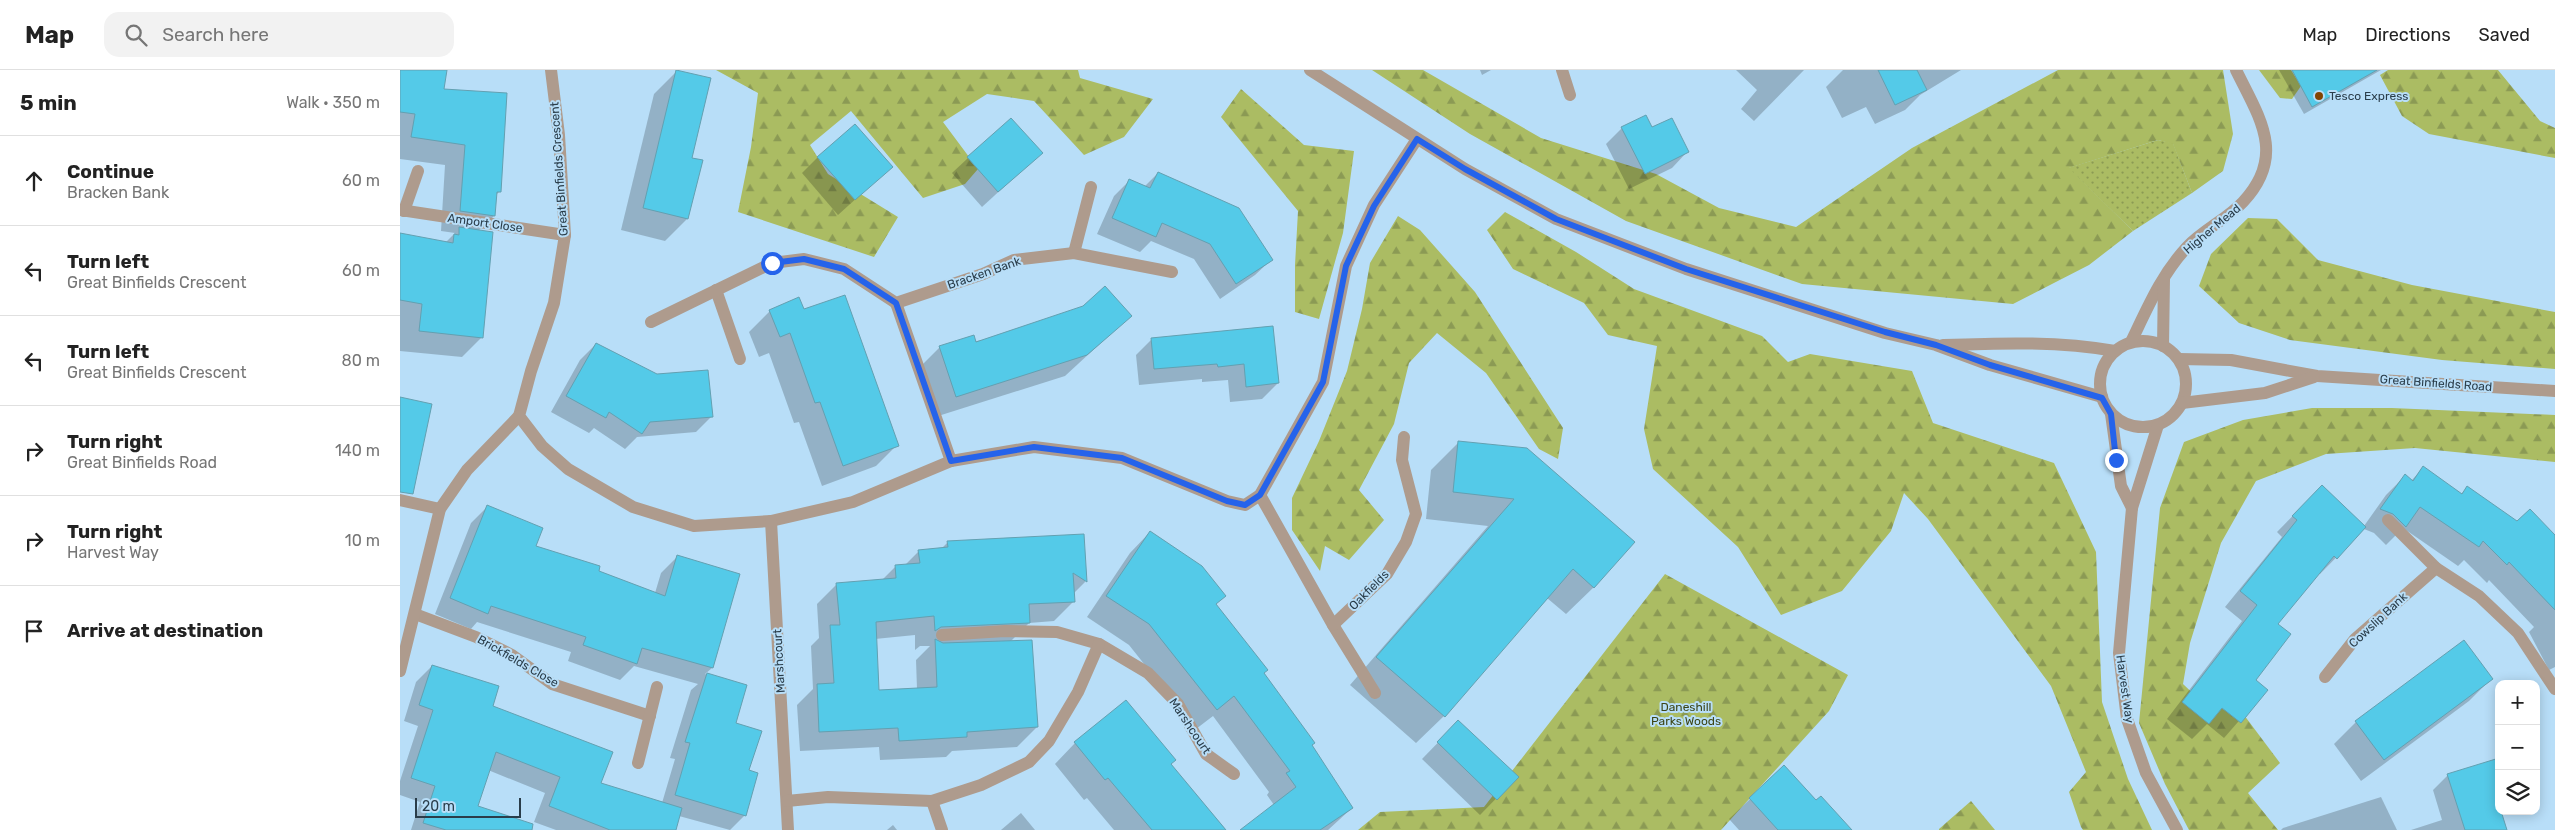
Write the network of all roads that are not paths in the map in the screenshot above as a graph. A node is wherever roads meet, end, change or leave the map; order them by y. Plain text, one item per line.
1 (551, 70) edge
2 (1310, 70) edge
3 (1562, 70) edge
4 (2236, 70) edge
5 (1570, 95) dead end
6 (1417, 139) junction
7 (418, 171) dead end
8 (1091, 187) dead end
9 (402, 211) edge
10 (565, 234) junction
11 (1074, 253) junction
12 (1172, 272) dead end
13 (2164, 274) junction
14 (716, 290) junction
15 (896, 303) junction
16 (651, 322) dead end
17 (2131, 342) junction
18 (1936, 345) junction
19 (2163, 346) junction
20 (2115, 351) junction
21 (740, 359) dead end
22 (2179, 360) junction
23 (2317, 376) junction
24 (2555, 390) edge
25 (2102, 398) junction
26 (2182, 403) junction
27 (2111, 414) junction
28 (519, 416) junction
29 (2158, 425) junction
30 (1404, 438) dead end
31 (951, 461) junction
32 (1260, 495) junction
33 (400, 500) edge
34 (2132, 508) junction
35 (440, 509) junction
36 (2388, 520) dead end
37 (771, 521) junction
38 (2436, 568) junction
39 (415, 614) junction
40 (1333, 625) junction
41 (942, 635) dead end
42 (1099, 644) junction
43 (400, 671) edge
44 (2325, 677) dead end
45 (657, 687) dead end
46 (2555, 689) edge
47 (1375, 693) dead end
48 (650, 716) junction
49 (638, 763) dead end
50 (1234, 774) dead end
51 (787, 801) junction
52 (932, 801) junction
53 (788, 830) edge
54 (942, 830) edge
55 (2177, 830) edge

1 - 10 street, Great Binfields Crescent
2 - 6 street
3 - 5 street
4 - 13 street, Higher Mead
6 - 18 street
6 - 32 street
7 - 9 street, Amport Close
8 - 11 street
9 - 10 street, Amport Close
10 - 28 street, Great Binfields Crescent
11 - 12 street, Bracken Bank
11 - 15 street, Bracken Bank
13 - 17 street, Higher Mead
13 - 19 street
14 - 15 street
14 - 16 street
14 - 21 street
15 - 31 street
17 - 19 street
17 - 20 street
18 - 20 street
18 - 25 street
19 - 22 street
20 - 25 street
22 - 23 street, Great Binfields Road
22 - 26 street
23 - 24 street, Great Binfields Road
23 - 26 street, Great Binfields Road
25 - 27 street
26 - 29 street
27 - 29 street
27 - 34 street
28 - 35 street
28 - 37 street
29 - 34 street, Harvest Way
30 - 40 street, Oakfields
31 - 32 street
31 - 37 street
32 - 40 street
33 - 35 street
34 - 55 street, Harvest Way
35 - 39 street
36 - 38 street
37 - 51 street, Marshcourt
38 - 44 street, Cowslip Bank
38 - 46 street
39 - 43 street
39 - 48 street, Brickfields Close
40 - 47 street
41 - 42 street, Marshcourt
42 - 50 street, Marshcourt
42 - 52 street
45 - 48 street
48 - 49 street
51 - 52 street
51 - 53 street, Marshcourt
52 - 54 street

